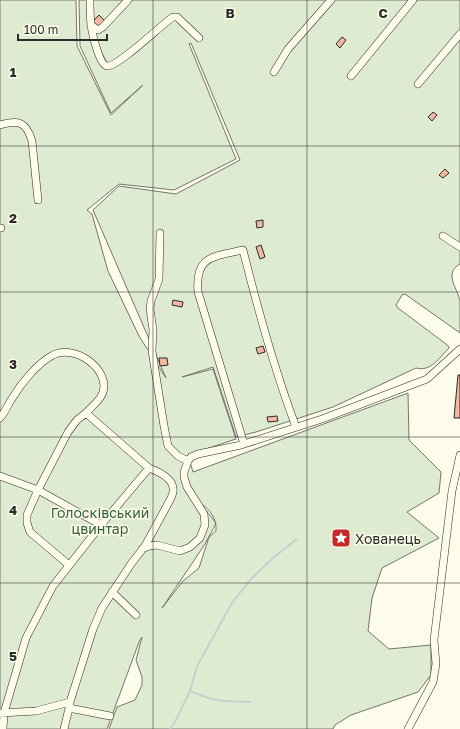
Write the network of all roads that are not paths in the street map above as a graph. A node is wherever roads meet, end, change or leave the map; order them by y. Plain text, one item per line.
1 (90, 0) edge
2 (128, 0) edge
3 (331, 0) edge
4 (413, 0) edge
5 (91, 25) junction
6 (460, 34) edge
7 (199, 38) dead end
8 (274, 72) dead end
9 (351, 76) dead end
10 (418, 84) dead end
11 (0, 125) edge
12 (38, 200) dead end
13 (160, 234) dead end
14 (443, 236) dead end
15 (460, 246) edge
16 (460, 349) edge
17 (86, 413) junction
18 (0, 418) edge
19 (296, 427) junction
20 (244, 444) junction
21 (460, 455) edge
22 (188, 461) junction
23 (149, 468) junction
24 (0, 476) edge
25 (184, 477) junction
26 (172, 484) junction
27 (38, 490) junction
28 (101, 524) junction
29 (142, 549) junction
30 (69, 565) junction
31 (112, 592) junction
32 (136, 615) dead end
33 (70, 705) junction
34 (2, 713) edge
35 (110, 716) dead end
36 (3, 729) edge
37 (64, 729) edge
38 (408, 729) edge

1 - 5 street
2 - 5 street
3 - 8 street
4 - 9 street
5 - 7 street
6 - 10 street
11 - 12 street
13 - 22 street
14 - 15 street
16 - 19 street
17 - 18 street
17 - 23 street
17 - 27 street
19 - 20 street
19 - 20 street
20 - 22 street
21 - 38 street
22 - 25 street
23 - 26 street
23 - 28 street
24 - 27 street
25 - 26 street
25 - 29 street
26 - 29 street
27 - 28 street
27 - 30 street
28 - 30 street
29 - 31 street
30 - 34 street
31 - 32 street
31 - 33 street
33 - 34 street
33 - 35 street
33 - 37 street
34 - 36 street

